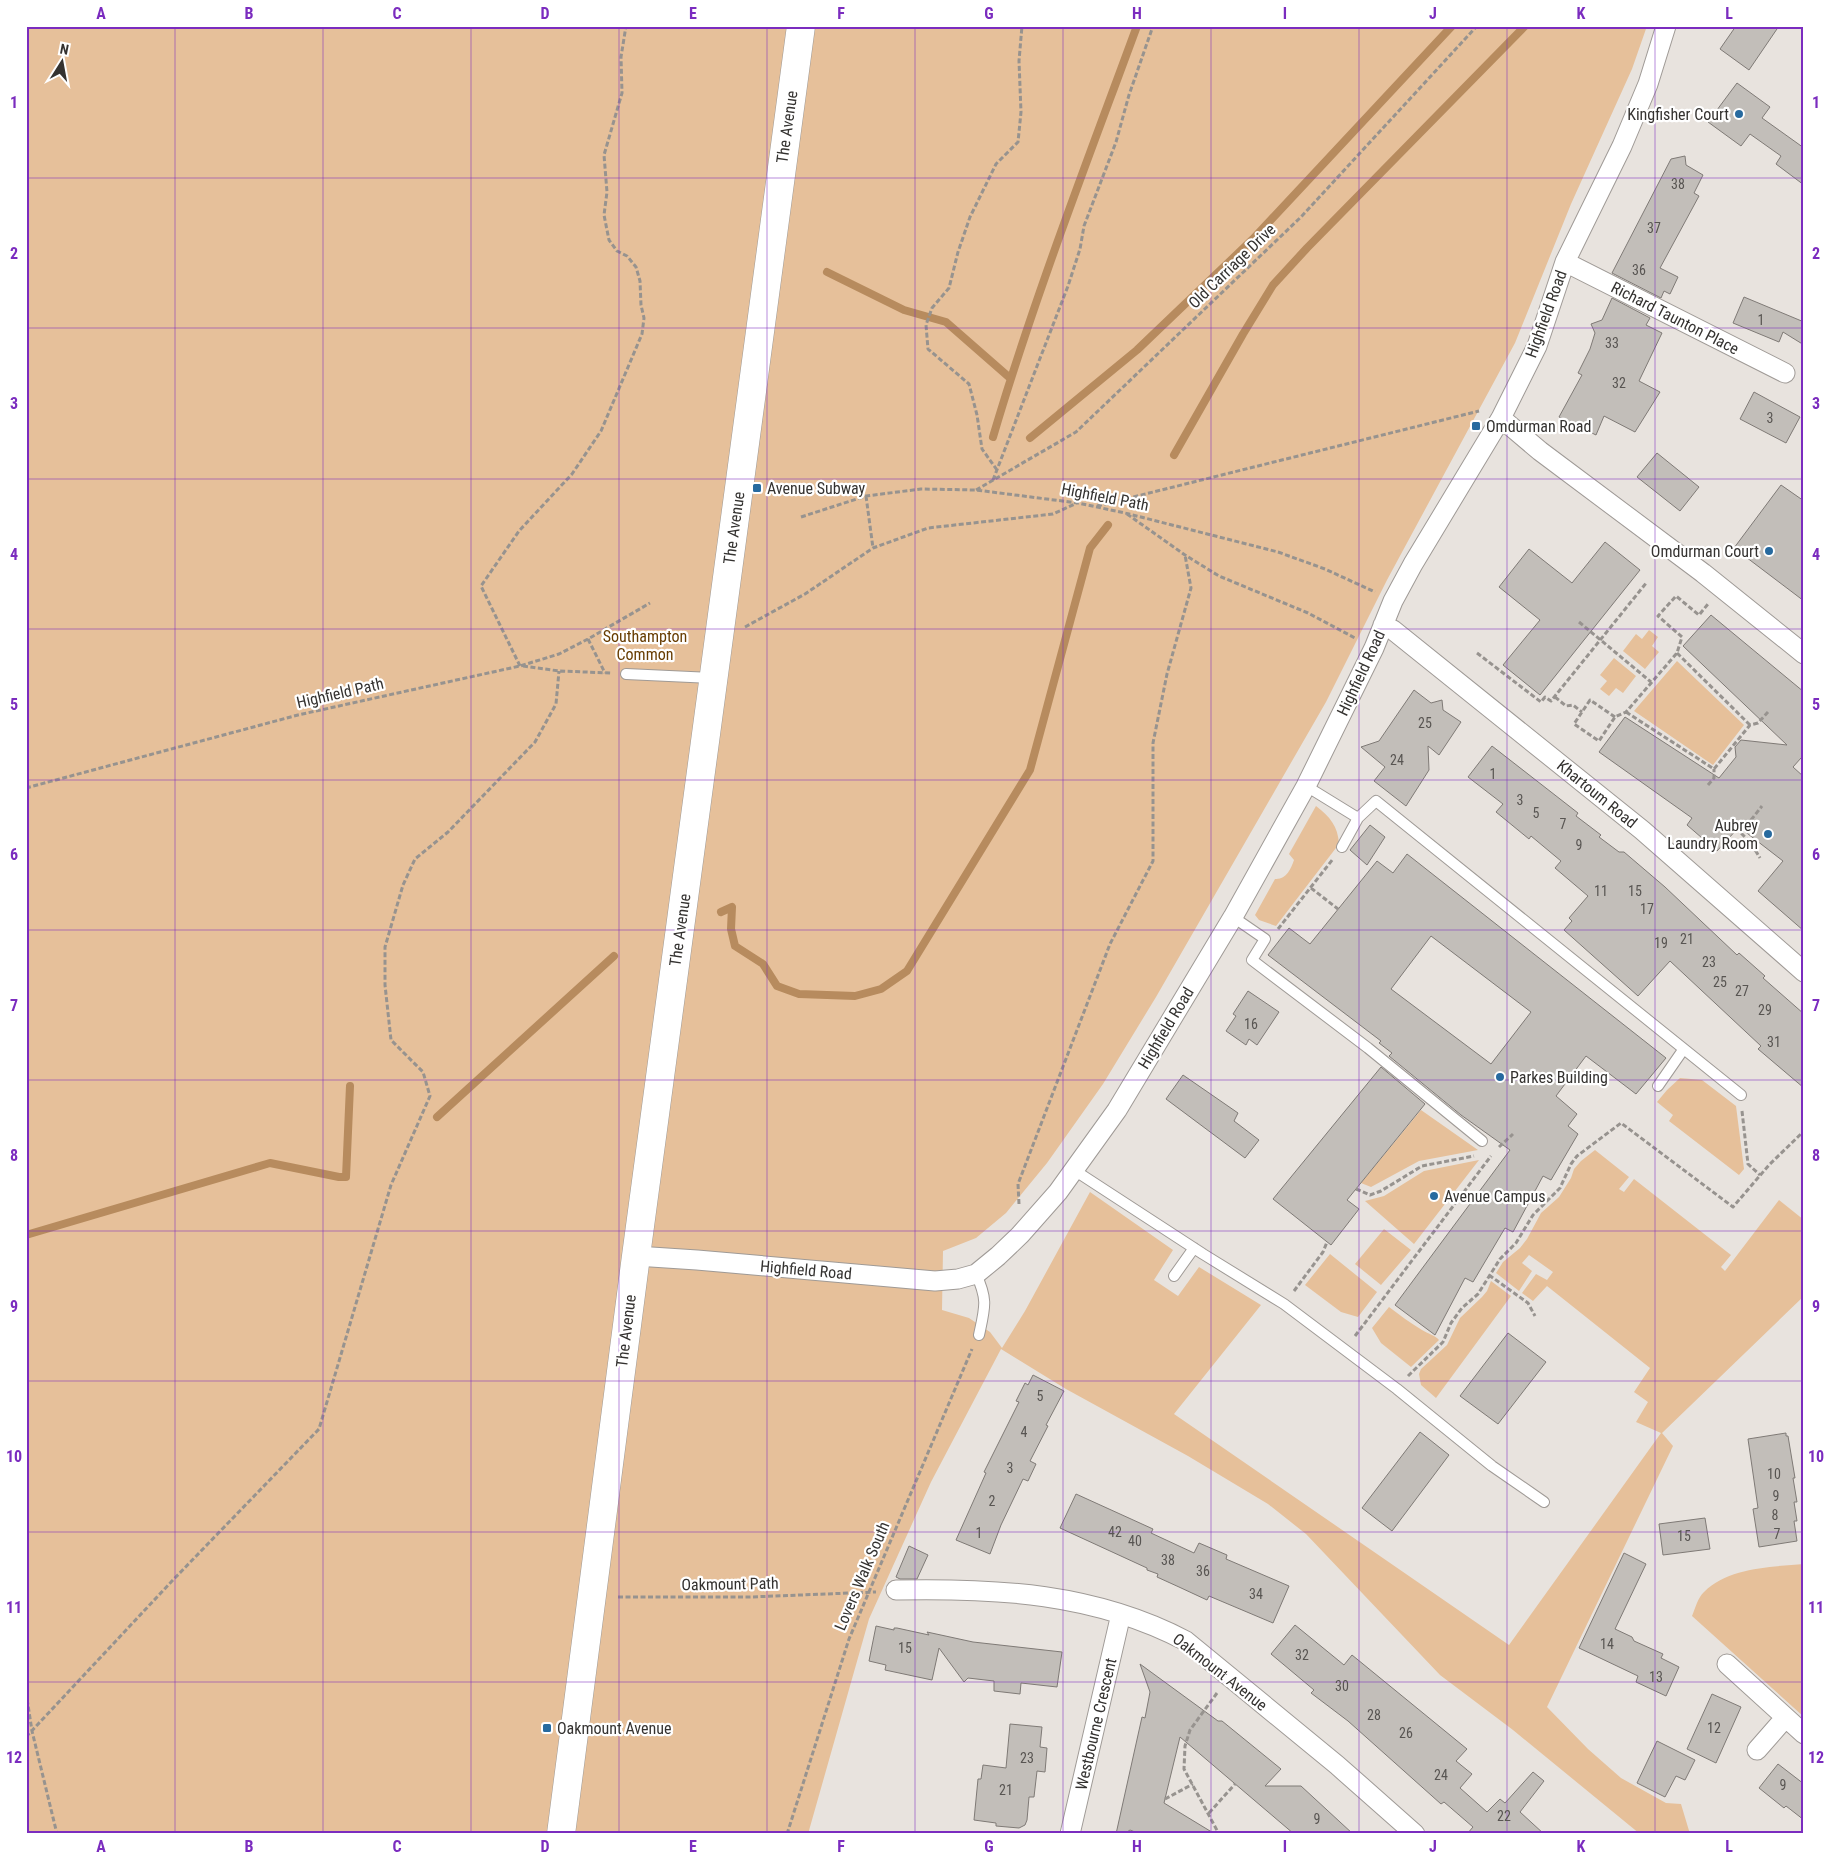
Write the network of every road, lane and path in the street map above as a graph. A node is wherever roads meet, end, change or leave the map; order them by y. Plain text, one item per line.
1 (626, 26) edge
2 (801, 26) edge
3 (1022, 26) edge
4 (1153, 26) edge
5 (1477, 26) edge
6 (1666, 26) edge
7 (1565, 262) junction
8 (1785, 372) dead end
9 (1501, 418) junction
10 (997, 470) junction
11 (992, 482) junction
12 (976, 490) junction
13 (866, 496) junction
14 (1078, 503) junction
15 (1096, 506) junction
16 (1125, 513) junction
17 (802, 517) dead end
18 (873, 548) junction
19 (1185, 555) junction
20 (1647, 582) dead end
21 (1393, 601) junction
22 (650, 603) dead end
23 (1699, 615) dead end
24 (1579, 622) dead end
25 (1383, 625) junction
26 (719, 636) junction
27 (588, 639) junction
28 (1601, 640) junction
29 (1374, 648) junction
30 (1477, 653) dead end
31 (1677, 653) junction
32 (1804, 654) edge
33 (520, 666) junction
34 (559, 671) junction
35 (605, 673) junction
36 (626, 674) joint
37 (714, 678) junction
38 (1652, 682) junction
39 (1555, 697) junction
40 (1582, 712) junction
41 (1626, 712) junction
42 (1768, 712) dead end
43 (1615, 717) junction
44 (1750, 725) junction
45 (1714, 770) junction
46 (1708, 785) dead end
47 (1306, 786) junction
48 (26, 788) edge
49 (1762, 806) dead end
50 (1358, 818) junction
51 (1751, 820) junction
52 (1756, 823) dead end
53 (1342, 847) joint
54 (1760, 858) dead end
55 (1311, 888) junction
56 (1338, 909) dead end
57 (1232, 917) junction
58 (1265, 939) junction
59 (1804, 972) edge
60 (1683, 1050) junction
61 (1658, 1086) dead end
62 (1741, 1095) joint
63 (1804, 1131) edge
64 (1513, 1134) dead end
65 (1482, 1141) dead end
66 (1494, 1152) junction
67 (1485, 1153) dead end
68 (1476, 1155) dead end
69 (1074, 1170) junction
70 (1760, 1175) junction
71 (1356, 1189) dead end
72 (1020, 1235) junction
73 (1327, 1242) dead end
74 (1194, 1248) junction
75 (636, 1256) junction
76 (976, 1274) junction
77 (1174, 1276) dead end
78 (1489, 1276) junction
79 (1284, 1304) junction
80 (1535, 1316) dead end
81 (979, 1335) joint
82 (1346, 1349) junction
83 (1397, 1389) junction
84 (1544, 1502) dead end
85 (896, 1590) dead end
86 (868, 1593) junction
87 (592, 1595) junction
88 (1121, 1614) junction
89 (1727, 1664) dead end
90 (1229, 1677) junction
91 (26, 1692) edge
92 (1785, 1718) junction
93 (32, 1731) junction
94 (1804, 1734) edge
95 (26, 1737) edge
96 (1757, 1750) dead end
97 (1192, 1784) junction
98 (1235, 1784) dead end
99 (1165, 1799) dead end
100 (1209, 1813) junction
101 (57, 1834) edge
102 (561, 1834) edge
103 (787, 1834) edge
104 (1070, 1834) edge
105 (1219, 1834) edge
106 (1415, 1834) edge

1 - 33 path
2 - 26 main road, The Avenue
3 - 10 path
4 - 10 path
5 - 11 path, Old Carriage Drive
6 - 7 street, Highfield Road
7 - 8 street, Richard Taunton Place
7 - 9 street, Highfield Road
9 - 15 path
9 - 21 street, Highfield Road
9 - 32 street
10 - 11 path
11 - 12 path, Old Carriage Drive
12 - 13 path, Highfield Path
12 - 14 path, Highfield Path
13 - 17 path, Highfield Path
13 - 18 path
14 - 15 path, Highfield Path
14 - 18 path
15 - 16 path, Highfield Path
16 - 19 path
16 - 21 path, Highfield Path
18 - 26 path
19 - 29 path
19 - 72 path
20 - 28 path
21 - 25 street, Highfield Road
22 - 27 path, Highfield Path
23 - 31 path
24 - 28 path
25 - 29 street, Highfield Road
25 - 59 street, Khartoum Road
26 - 37 main road, The Avenue
27 - 33 path, Highfield Path
27 - 35 path
28 - 38 path
28 - 39 path
29 - 47 street, Highfield Road
30 - 39 path
31 - 38 path
31 - 44 path
33 - 34 path
33 - 48 path, Highfield Path
34 - 35 path
34 - 93 path
35 - 36 path
36 - 37 lane
37 - 75 main road, The Avenue
38 - 41 path
39 - 40 path
40 - 43 path
40 - 43 path
41 - 43 path
41 - 45 path
42 - 44 path
44 - 45 path
45 - 46 path
47 - 50 lane
47 - 57 street, Highfield Road
49 - 51 path
50 - 53 lane
50 - 60 lane
51 - 52 path
51 - 54 path
53 - 55 path
55 - 56 path
55 - 58 path
57 - 58 lane
57 - 69 street, Highfield Road
58 - 65 lane
60 - 61 lane
60 - 62 lane
62 - 70 path
63 - 70 path
64 - 66 path
66 - 67 path
66 - 82 path
68 - 71 path
69 - 72 street, Highfield Road
69 - 74 lane
70 - 78 path
72 - 76 street, Highfield Road
73 - 79 path
74 - 77 lane
74 - 79 lane
75 - 76 street, Highfield Road
75 - 87 main road, The Avenue
76 - 81 lane
78 - 80 path
78 - 83 path
79 - 82 lane
81 - 86 path, Lovers Walk South
82 - 83 lane
83 - 84 lane
85 - 88 street, Oakmount Avenue
86 - 87 path, Oakmount Path
86 - 103 path, Lovers Walk South
87 - 102 main road, The Avenue
88 - 90 street, Oakmount Avenue
88 - 104 street, Westbourne Crescent
89 - 92 street
90 - 97 path
90 - 106 street, Oakmount Avenue
91 - 93 path
92 - 94 street
92 - 96 street
93 - 95 path
93 - 101 path
97 - 99 path
97 - 100 path
98 - 100 path
100 - 105 path

